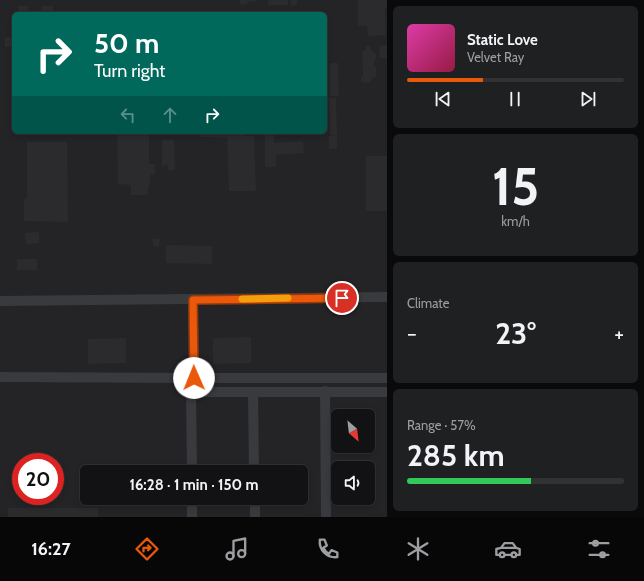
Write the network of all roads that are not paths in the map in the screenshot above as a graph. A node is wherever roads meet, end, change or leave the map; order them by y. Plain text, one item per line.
1 (387, 297) edge
2 (193, 300) junction
3 (0, 301) edge
4 (0, 377) edge
5 (194, 378) junction
6 (387, 378) edge
7 (325, 391) junction
8 (253, 392) junction
9 (387, 392) edge
10 (192, 465) edge
11 (254, 465) edge
12 (192, 505) edge
13 (255, 505) edge
14 (192, 517) edge
15 (255, 517) edge
16 (326, 517) edge

1 - 2 street
2 - 3 street
2 - 5 street
4 - 5 street
5 - 6 street
7 - 8 street
7 - 9 street
7 - 16 street
8 - 10 street
8 - 11 street
12 - 14 street
13 - 15 street

